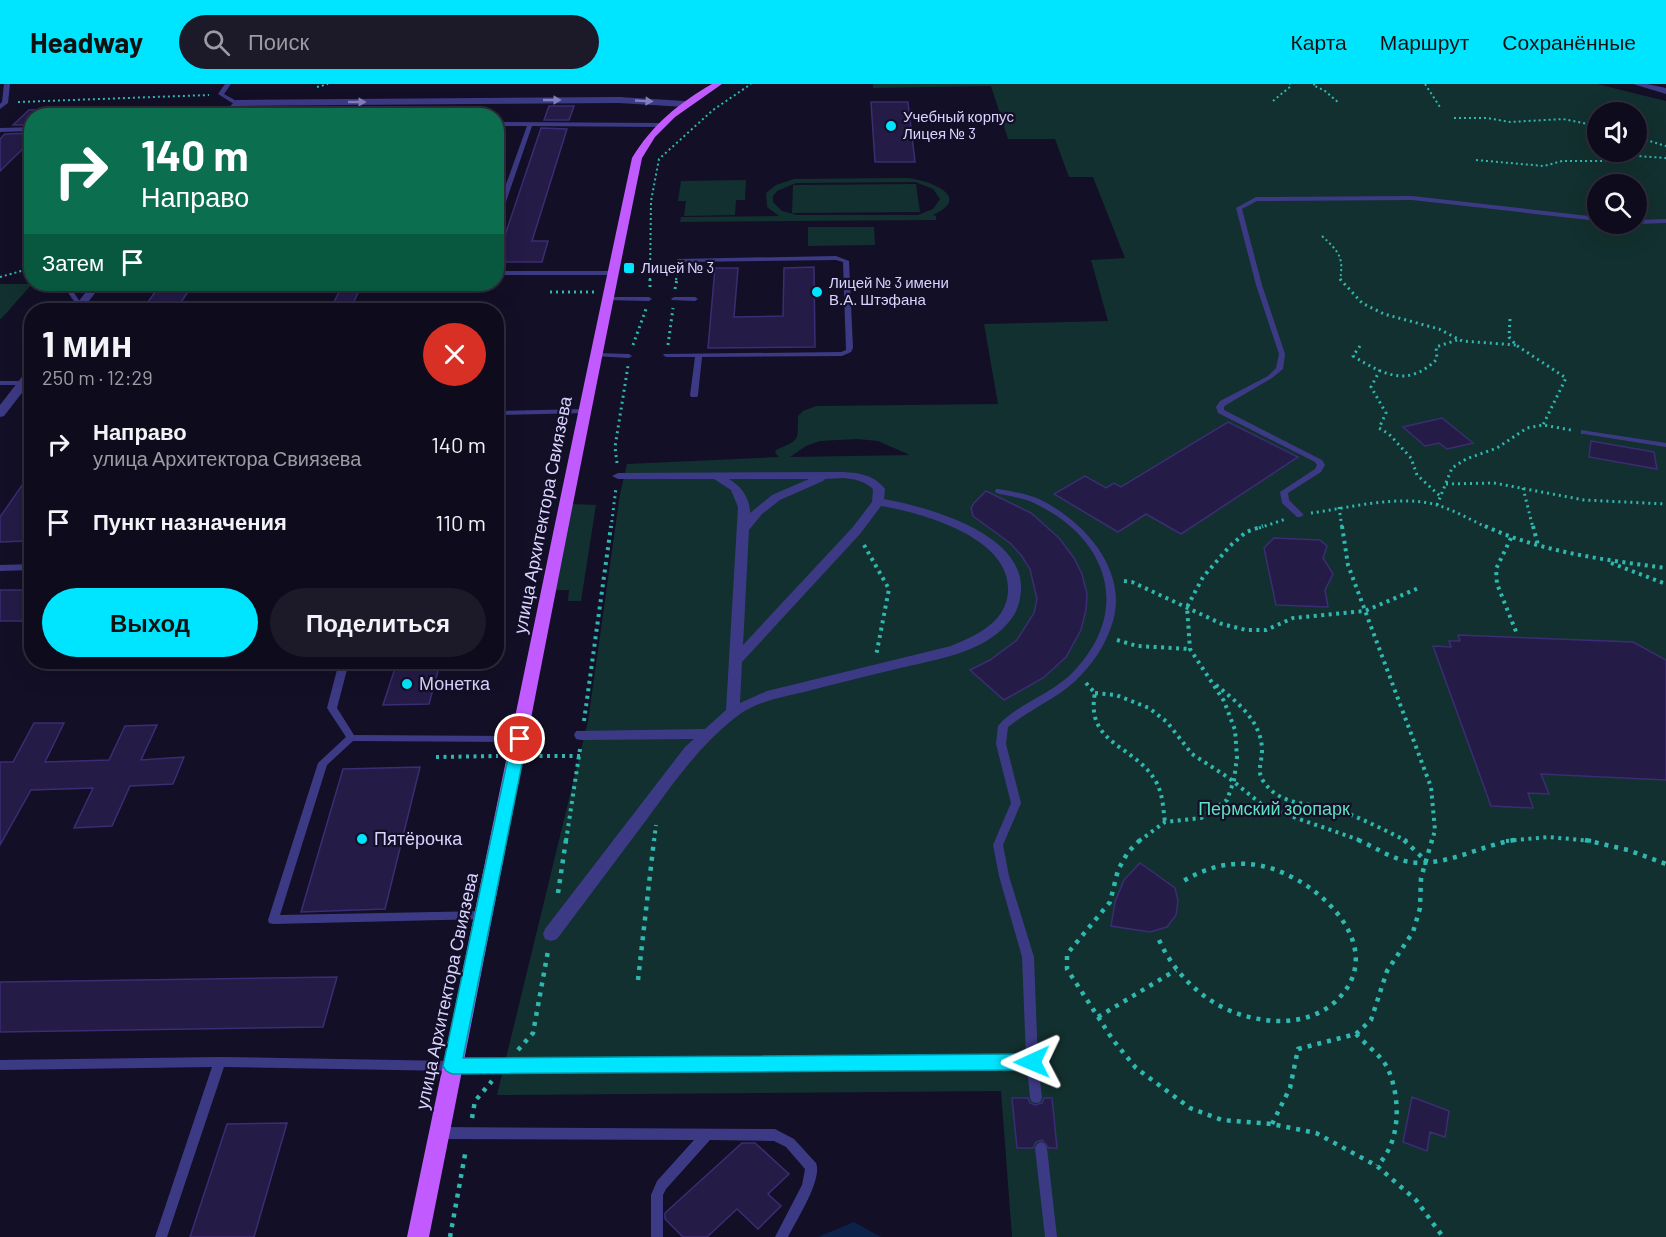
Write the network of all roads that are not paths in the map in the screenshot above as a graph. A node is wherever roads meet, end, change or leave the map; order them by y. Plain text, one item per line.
1 (7, 84) edge
2 (228, 84) edge
3 (718, 84) edge
4 (1636, 84) edge
5 (1666, 91) edge
6 (236, 103) junction
7 (685, 104) junction
8 (3, 105) edge
9 (232, 108) edge
10 (504, 124) edge
11 (530, 124) junction
12 (660, 125) junction
13 (24, 129) edge
14 (0, 130) edge
15 (504, 199) edge
16 (1587, 218) edge
17 (1666, 221) edge
18 (1647, 222) edge
19 (679, 260) dead end
20 (504, 273) edge
21 (612, 273) junction
22 (607, 299) junction
23 (649, 299) road end
24 (674, 299) dead end
25 (695, 299) dead end
26 (596, 355) junction
27 (666, 355) dead end
28 (699, 355) junction
29 (629, 356) road end
30 (0, 383) edge
31 (24, 383) edge
32 (24, 386) edge
33 (694, 395) dead end
34 (585, 411) junction
35 (0, 413) edge
36 (504, 413) edge
37 (1584, 432) road end
38 (1666, 445) edge
39 (835, 475) junction
40 (618, 476) road end
41 (717, 477) junction
42 (999, 491) dead end
43 (878, 502) junction
44 (1300, 515) road end
45 (742, 532) junction
46 (24, 567) edge
47 (0, 568) edge
48 (735, 662) junction
49 (342, 669) edge
50 (733, 712) junction
51 (706, 734) junction
52 (581, 735) road end
53 (351, 738) junction
54 (520, 739) junction
55 (485, 915) junction
56 (551, 934) road end
57 (220, 1062) junction
58 (1032, 1062) junction
59 (0, 1065) edge
60 (452, 1066) junction
61 (1036, 1098) dead end
62 (438, 1133) junction
63 (708, 1134) junction
64 (1041, 1148) dead end
65 (161, 1237) edge
66 (418, 1237) edge
67 (657, 1237) edge
68 (781, 1237) edge
69 (1051, 1237) edge

1 - 8 lane
2 - 6 lane
3 - 7 main road, улица Архитектора Свиязева
4 - 5 street
6 -> 7 street
6 - 9 street
7 - 12 main road, улица Архитектора Свиязева
10 - 11 lane
11 - 12 lane
11 - 15 lane
12 - 21 main road, улица Архитектора Свиязева
13 - 14 lane
16 - 44 lane
17 - 18 lane
19 - 28 lane
20 - 21 lane
21 - 22 main road, улица Архитектора Свиязева
22 - 23 lane
22 - 26 main road, улица Архитектора Свиязева
24 - 25 lane
26 - 29 lane
26 - 34 main road, улица Архитектора Свиязева
27 - 28 lane
28 - 33 lane
30 - 31 lane
32 - 35 street
34 - 36 lane
34 - 54 main road, улица Архитектора Свиязева
37 - 38 lane
39 - 41 street
39 - 43 street
39 - 45 street
40 - 41 street
41 - 45 street
42 - 58 lane
43 - 48 street
43 - 50 street
45 - 48 street
46 - 47 lane
48 - 50 street
49 - 53 lane
50 - 51 street
51 - 52 street
51 - 56 street
53 - 54 lane
53 - 55 lane
54 - 55 main road, улица Архитектора Свиязева
55 - 60 main road, улица Архитектора Свиязева
57 - 59 lane
57 - 60 lane
57 - 65 lane
58 - 60 lane
58 - 61 lane
60 - 62 main road, улица Архитектора Свиязева
62 - 63 lane
62 - 66 main road, улица Архитектора Свиязева
63 - 67 lane
63 - 68 lane
64 - 69 lane

